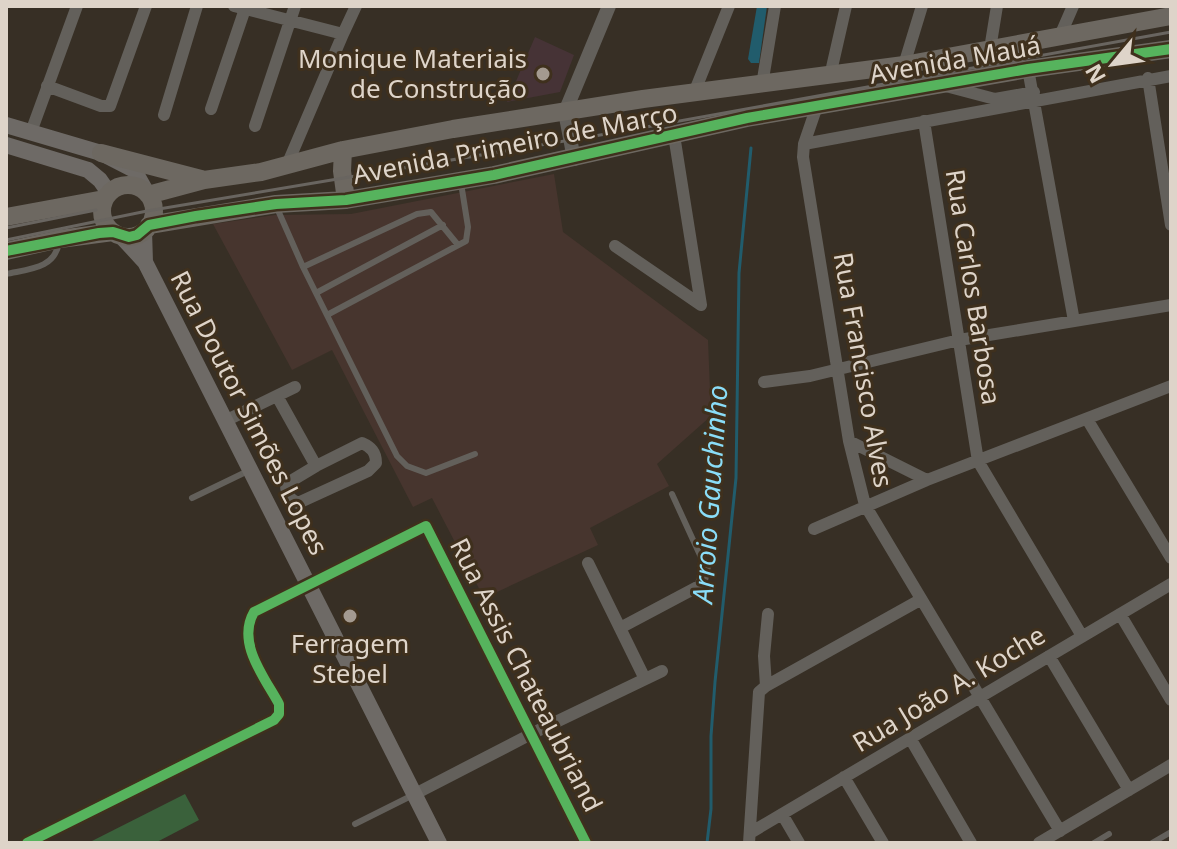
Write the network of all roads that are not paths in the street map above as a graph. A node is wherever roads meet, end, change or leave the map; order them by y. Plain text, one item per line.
1 (77, 6) edge
2 (146, 6) edge
3 (197, 6) edge
4 (295, 6) edge
5 (356, 6) edge
6 (609, 6) edge
7 (729, 6) edge
8 (775, 6) edge
9 (846, 6) edge
10 (922, 6) edge
11 (997, 6) edge
12 (1073, 6) edge
13 (242, 7) edge
14 (1171, 16) edge
15 (290, 21) junction
16 (343, 34) junction
17 (1060, 36) junction
18 (990, 49) junction
19 (1171, 49) edge
20 (904, 65) junction
21 (1028, 69) junction
22 (830, 76) junction
23 (1171, 76) edge
24 (1148, 78) junction
25 (939, 84) junction
26 (762, 85) junction
27 (47, 86) junction
28 (694, 93) junction
29 (1034, 96) junction
30 (817, 106) junction
31 (211, 109) dead end
32 (565, 112) junction
33 (164, 115) dead end
34 (747, 118) joint
35 (924, 121) junction
36 (6, 125) edge
37 (255, 126) dead end
38 (31, 132) junction
39 (674, 135) junction
40 (804, 144) junction
41 (6, 145) edge
42 (343, 150) junction
43 (101, 153) junction
44 (574, 159) junction
45 (287, 165) junction
46 (204, 180) junction
47 (461, 181) junction
48 (148, 195) junction
49 (107, 196) junction
50 (346, 200) junction
51 (276, 204) junction
52 (6, 217) edge
53 (443, 225) junction
54 (1171, 225) edge
55 (147, 228) junction
56 (117, 234) junction
57 (60, 239) junction
58 (458, 245) junction
59 (615, 246) dead end
60 (6, 251) edge
61 (145, 262) junction
62 (303, 267) junction
63 (6, 274) edge
64 (316, 293) junction
65 (1171, 305) edge
66 (327, 315) junction
67 (1074, 321) junction
68 (959, 340) junction
69 (837, 370) junction
70 (764, 382) dead end
71 (1171, 386) edge
72 (295, 387) dead end
73 (277, 396) junction
74 (1087, 419) junction
75 (225, 421) junction
76 (849, 441) junction
77 (475, 454) dead end
78 (978, 461) junction
79 (316, 466) junction
80 (250, 470) junction
81 (927, 480) junction
82 (672, 494) dead end
83 (192, 498) dead end
84 (865, 505) junction
85 (814, 529) dead end
86 (1171, 558) edge
87 (588, 563) dead end
88 (705, 566) joint
89 (1171, 584) edge
90 (309, 585) junction
91 (920, 600) junction
92 (768, 614) dead end
93 (1120, 614) junction
94 (620, 628) junction
95 (1082, 636) junction
96 (1049, 656) junction
97 (662, 671) dead end
98 (645, 679) junction
99 (762, 689) junction
100 (978, 698) junction
101 (1171, 700) edge
102 (533, 733) junction
103 (910, 738) junction
104 (1171, 765) edge
105 (844, 777) junction
106 (1129, 790) junction
107 (415, 794) junction
108 (782, 814) junction
109 (355, 824) dead end
110 (1060, 831) junction
111 (1171, 832) edge
112 (1109, 834) dead end
113 (749, 838) edge
114 (27, 843) edge
115 (439, 843) edge
116 (586, 843) edge
117 (799, 843) edge
118 (883, 843) edge
119 (971, 843) edge
120 (1039, 843) edge
121 (1094, 843) edge
122 (1152, 843) edge

1 - 27 street
2 - 27 street
3 - 33 street
4 - 15 street
5 - 16 street
6 - 32 street
7 - 28 street
8 - 26 street
9 - 22 street
10 - 20 street
11 - 18 street
12 - 17 street
13 - 15 street
13 - 31 street
14 - 17 main road, Avenida Mauá
15 - 16 street
15 - 37 street
16 - 45 street
17 - 18 main road, Avenida Mauá
18 - 20 main road, Avenida Mauá
18 - 21 street
19 - 21 main road, Avenida Mauá
20 - 22 main road, Avenida Mauá
21 - 25 main road, Avenida Mauá
21 - 29 street
22 - 26 main road, Avenida Mauá
23 - 24 street, Avenida Mauá
24 - 29 street, Avenida Mauá
24 - 54 street
25 - 29 street
25 - 30 main road, Avenida Mauá
26 - 28 main road, Avenida Primeiro de Março
27 - 38 street
28 - 32 main road, Avenida Primeiro de Março
29 - 35 street, Avenida Mauá
29 - 67 street
30 - 34 main road, Avenida Mauá
30 - 40 street, Rua Francisco Alves
32 - 42 main road, Avenida Primeiro de Março
32 - 44 street
34 - 39 main road, Avenida Primeiro de Março
35 - 40 street, Avenida Mauá
35 - 68 street, Rua Carlos Barbosa
36 - 38 main road
38 - 43 main road
39 - 44 main road, Avenida Primeiro de Março
39 - 59 street
40 - 69 street, Rua Francisco Alves
41 - 49 main road
42 - 45 main road, Avenida Primeiro de Março
42 - 50 main road
43 - 46 main road
43 - 48 main road
44 - 47 main road, Avenida Primeiro de Março
45 - 46 main road, Avenida Primeiro de Março
46 - 48 main road, Avenida Primeiro de Março
47 - 50 main road, Avenida Primeiro de Março
47 - 58 lane
48 - 49 main road
48 - 55 main road
49 - 52 main road
49 - 56 main road
50 - 51 main road, Avenida Primeiro de Março
51 - 55 main road, Avenida Primeiro de Março
51 - 62 lane
53 - 58 lane
53 - 62 lane
53 - 64 lane
55 - 56 main road
55 - 61 main road, Rua Doutor Simões Lopes
56 - 57 main road
56 - 61 main road, Rua Doutor Simões Lopes
57 - 60 main road
57 - 63 lane
58 - 66 lane
61 - 75 main road, Rua Doutor Simões Lopes
62 - 64 lane
64 - 66 lane
65 - 67 street
66 - 77 lane
67 - 68 street
68 - 69 street
68 - 78 street, Rua Carlos Barbosa
69 - 70 street
69 - 76 street, Rua Francisco Alves
71 - 74 street
72 - 73 street
73 - 75 street
73 - 79 street
74 - 78 street
74 - 86 street
75 - 80 main road, Rua Doutor Simões Lopes
76 - 81 street
76 - 84 street, Rua Francisco Alves
78 - 81 street
78 - 95 street
79 - 79 street
80 - 83 lane
80 - 90 main road, Rua Doutor Simões Lopes
81 - 84 street
82 - 88 lane
84 - 85 street
84 - 91 street, Rua Francisco Alves
87 - 94 street
88 - 94 street
89 - 93 street, Rua João A. Koche
90 - 102 street, Rua Assis Chateaubriand
90 - 107 main road, Rua Doutor Simões Lopes
90 - 114 street
91 - 99 street
91 - 100 street, Rua Francisco Alves
92 - 99 street
93 - 95 street, Rua João A. Koche
93 - 101 street
94 - 98 street
95 - 96 street, Rua João A. Koche
96 - 100 street, Rua João A. Koche
96 - 106 street
97 - 98 street
98 - 102 street
99 - 113 street
100 - 103 street, Rua João A. Koche
100 - 110 street, Rua Francisco Alves
102 - 107 street
102 - 116 street, Rua Assis Chateaubriand
103 - 105 street, Rua João A. Koche
103 - 119 street
104 - 106 street
105 - 108 street, Rua João A. Koche
105 - 118 street
106 - 110 street
107 - 109 lane
107 - 115 main road, Rua Doutor Simões Lopes
108 - 113 street, Rua João A. Koche
108 - 117 street
110 - 120 street
111 - 122 lane
112 - 121 lane

